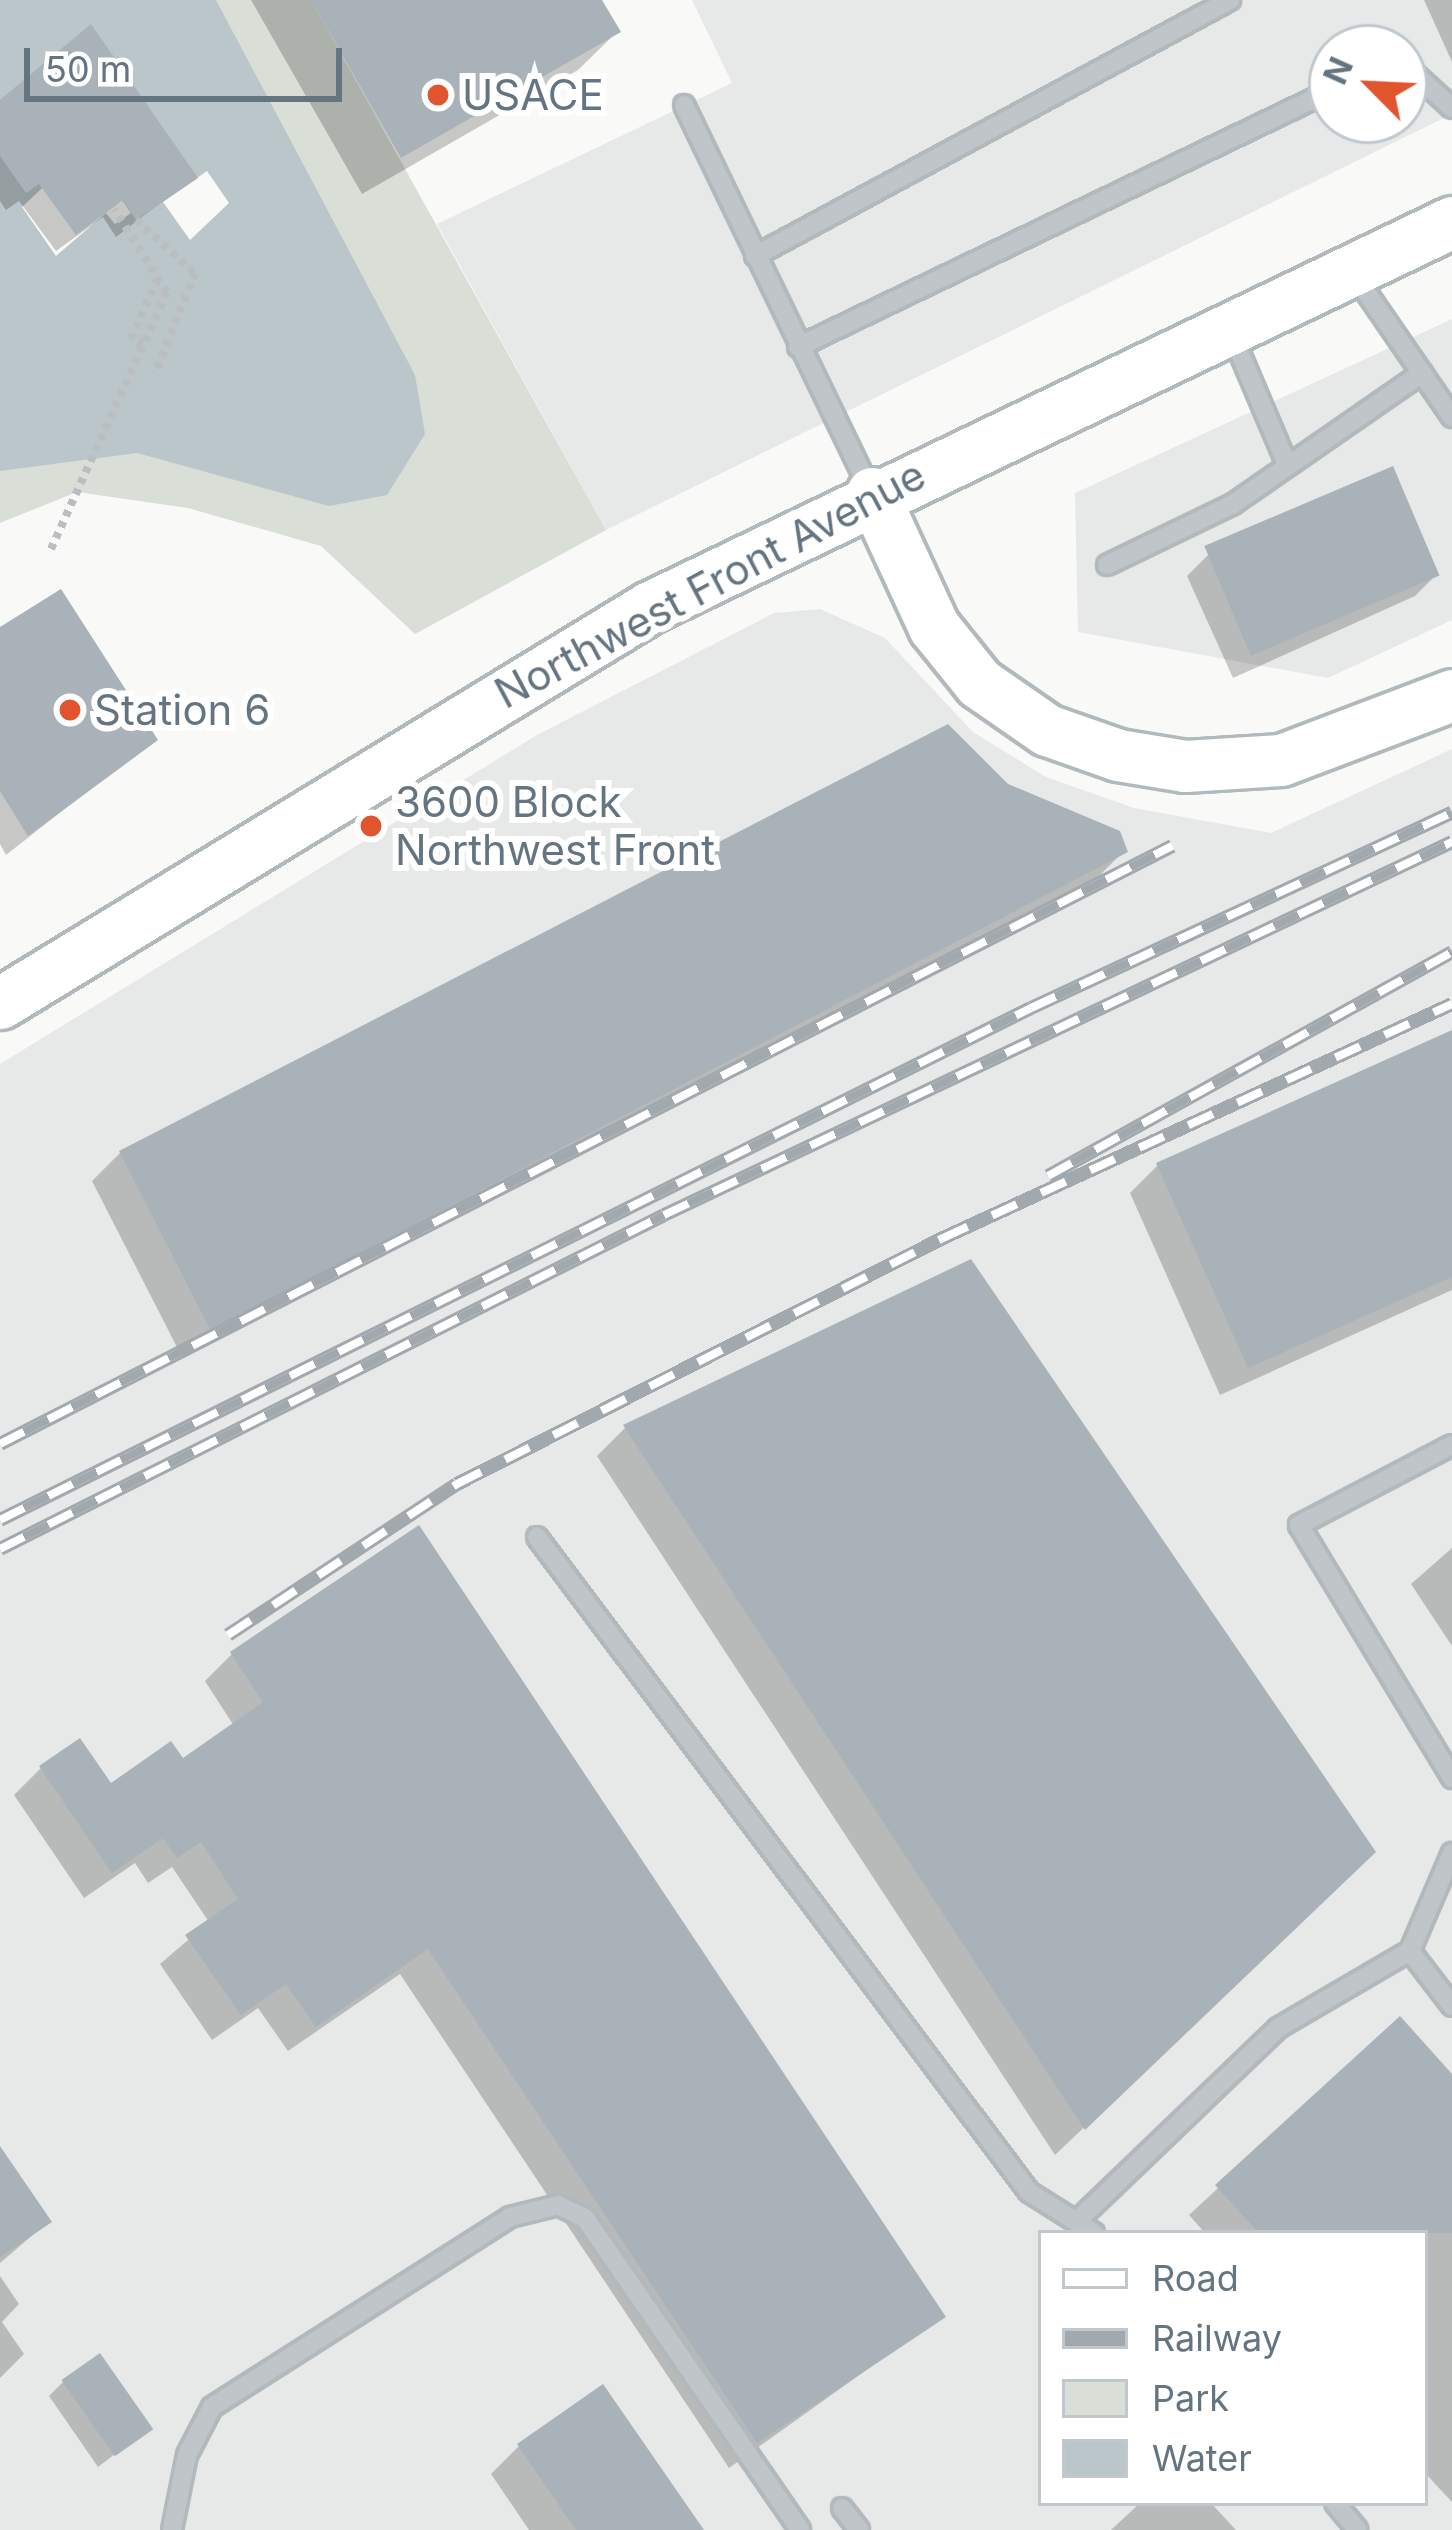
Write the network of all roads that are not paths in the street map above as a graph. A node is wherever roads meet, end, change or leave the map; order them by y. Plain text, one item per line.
1 (1230, 0) edge
2 (1428, 86) edge
3 (1308, 102) edge
4 (684, 105) dead end
5 (1452, 108) edge
6 (1452, 222) edge
7 (755, 256) junction
8 (1351, 269) junction
9 (1228, 327) junction
10 (798, 347) junction
11 (1422, 373) junction
12 (1452, 417) edge
13 (1287, 464) junction
14 (872, 493) junction
15 (1107, 565) dead end
16 (1452, 695) edge
17 (0, 1003) edge
18 (1452, 1445) edge
19 (537, 1537) dead end
20 (1452, 1778) edge
21 (1452, 1853) edge
22 (1410, 1951) junction
23 (1452, 2006) edge
24 (1087, 2226) edge
25 (1338, 2506) edge
26 (842, 2508) dead end
27 (172, 2530) edge
28 (800, 2530) edge
29 (859, 2530) edge
30 (1358, 2530) edge

1 - 7 lane
2 - 5 lane
3 - 10 lane
4 - 7 lane
6 - 8 main road, Northwest Front Avenue
7 - 10 lane
8 - 9 main road, Northwest Front Avenue
8 - 11 lane
9 - 13 lane
9 - 14 main road, Northwest Front Avenue
10 - 14 lane
11 - 12 lane
11 - 13 lane
13 - 15 lane
14 - 16 main road
14 - 17 main road, Northwest Front Avenue
18 - 20 lane
19 - 24 lane
21 - 22 lane
22 - 23 lane
22 - 24 lane
25 - 30 lane
26 - 29 lane
27 - 28 lane

